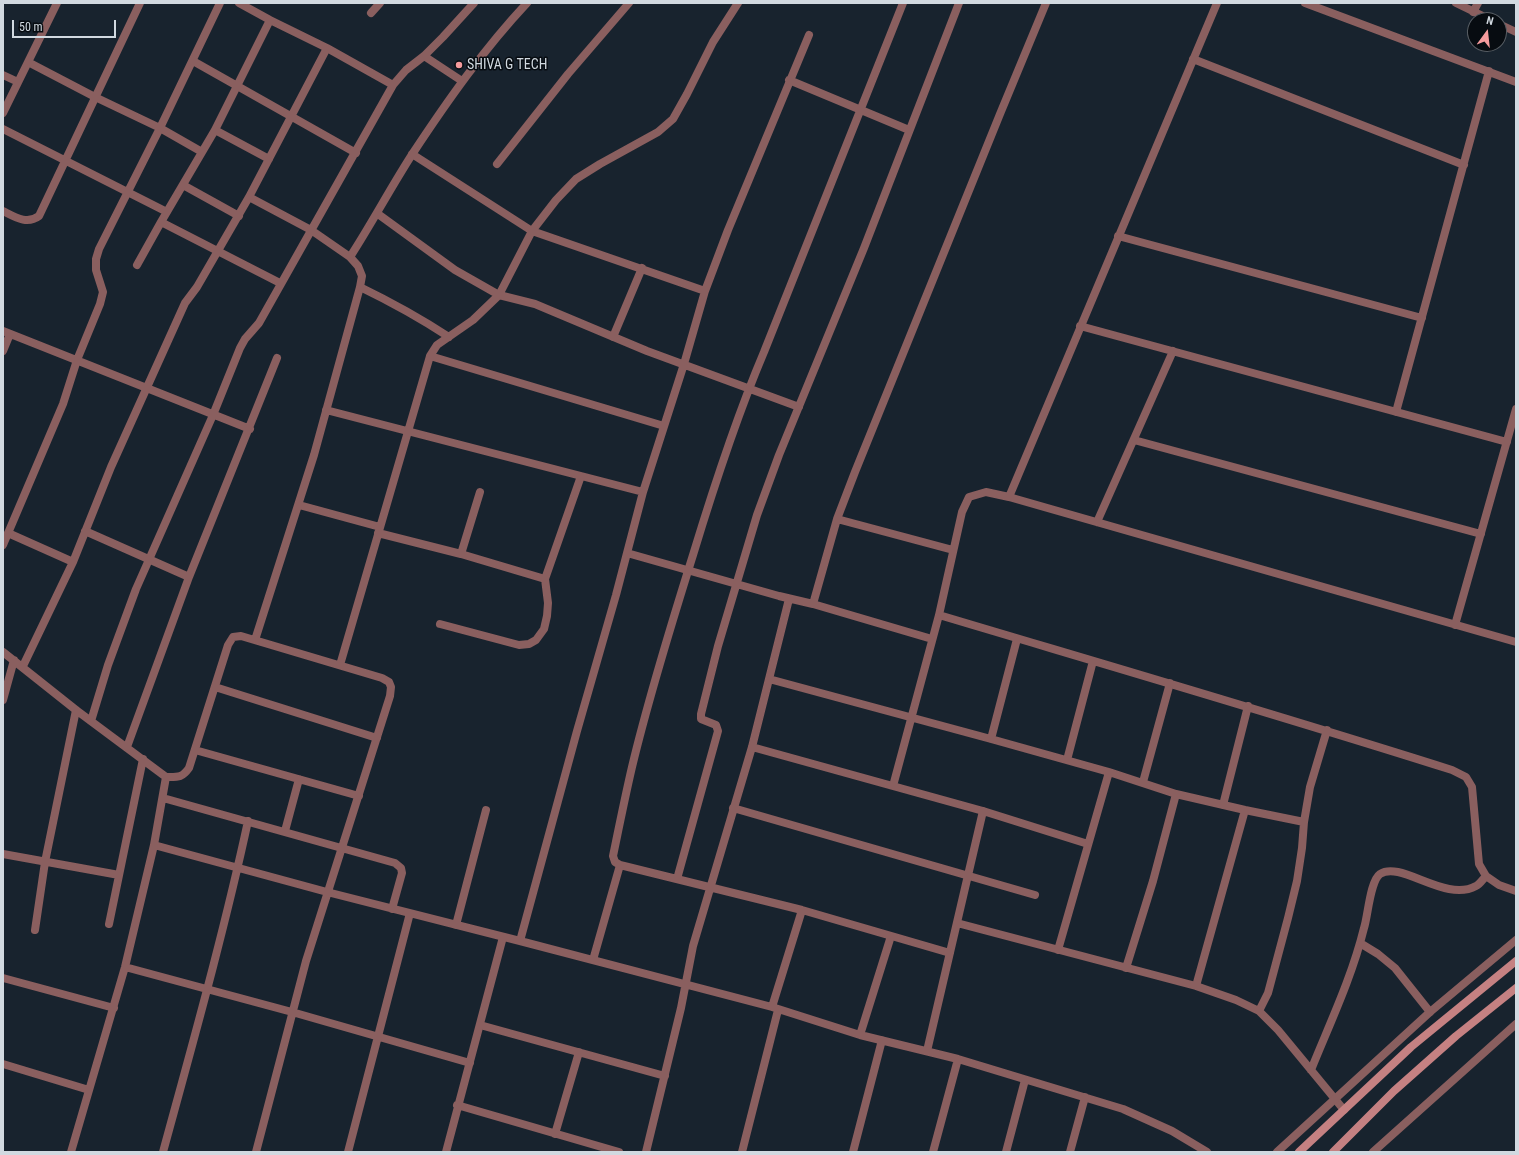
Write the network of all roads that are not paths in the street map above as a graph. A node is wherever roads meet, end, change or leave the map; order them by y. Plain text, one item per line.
1 (57, 3) edge
2 (140, 3) edge
3 (220, 3) edge
4 (240, 3) edge
5 (380, 3) edge
6 (474, 3) edge
7 (527, 3) edge
8 (629, 3) edge
9 (738, 3) edge
10 (903, 3) edge
11 (959, 3) edge
12 (1046, 3) edge
13 (1216, 3) edge
14 (1305, 3) edge
15 (1456, 3) edge
16 (1478, 3) edge
17 (1473, 12) joint
18 (371, 13) dead end
19 (270, 20) junction
20 (809, 35) dead end
21 (327, 48) junction
22 (424, 56) junction
23 (1193, 59) junction
24 (28, 62) junction
25 (193, 62) junction
26 (1489, 71) junction
27 (3, 75) edge
28 (789, 80) junction
29 (462, 81) junction
30 (18, 82) junction
31 (1516, 82) edge
32 (393, 85) junction
33 (237, 86) junction
34 (95, 97) junction
35 (859, 110) junction
36 (3, 113) edge
37 (292, 116) junction
38 (160, 128) junction
39 (3, 129) edge
40 (215, 130) junction
41 (909, 130) junction
42 (202, 152) junction
43 (356, 152) junction
44 (412, 154) junction
45 (65, 160) junction
46 (269, 160) junction
47 (498, 164) dead end
48 (1464, 165) junction
49 (183, 185) junction
50 (128, 192) junction
51 (249, 198) junction
52 (3, 211) edge
53 (167, 212) junction
54 (378, 214) junction
55 (238, 216) junction
56 (161, 222) junction
57 (310, 230) junction
58 (532, 230) junction
59 (1118, 236) junction
60 (218, 250) junction
61 (350, 257) junction
62 (137, 265) dead end
63 (642, 268) junction
64 (280, 283) junction
65 (360, 288) junction
66 (705, 290) junction
67 (499, 295) junction
68 (1422, 318) junction
69 (1080, 326) junction
70 (7, 332) edge
71 (449, 337) junction
72 (613, 338) junction
73 (3, 351) edge
74 (1173, 351) junction
75 (430, 356) junction
76 (277, 358) dead end
77 (77, 360) junction
78 (684, 364) junction
79 (146, 388) junction
80 (748, 388) junction
81 (799, 407) junction
82 (1516, 409) edge
83 (326, 410) junction
84 (1396, 412) junction
85 (213, 415) junction
86 (664, 426) junction
87 (250, 429) junction
88 (408, 430) junction
89 (1134, 440) junction
90 (1507, 442) junction
91 (581, 476) junction
92 (480, 492) dead end
93 (644, 492) junction
94 (1009, 497) junction
95 (299, 505) junction
96 (837, 518) junction
97 (1097, 522) junction
98 (379, 530) junction
99 (85, 531) junction
100 (8, 533) junction
101 (1481, 534) junction
102 (3, 545) edge
103 (953, 550) junction
104 (627, 553) junction
105 (461, 554) junction
106 (148, 559) junction
107 (73, 562) junction
108 (688, 571) junction
109 (189, 577) junction
110 (545, 579) junction
111 (736, 583) junction
112 (789, 599) junction
113 (813, 604) junction
114 (939, 616) junction
115 (440, 624) dead end
116 (1455, 625) junction
117 (932, 639) junction
118 (1017, 639) junction
119 (255, 640) junction
120 (1516, 642) edge
121 (3, 652) edge
122 (14, 660) junction
123 (1093, 661) junction
124 (340, 665) junction
125 (23, 666) junction
126 (769, 679) junction
127 (1170, 682) junction
128 (215, 687) junction
129 (3, 700) edge
130 (1248, 706) junction
131 (76, 710) junction
132 (911, 716) junction
133 (91, 721) junction
134 (1327, 730) junction
135 (377, 738) junction
136 (991, 739) junction
137 (127, 747) junction
138 (752, 747) junction
139 (194, 750) junction
140 (143, 759) junction
141 (1067, 760) junction
142 (1109, 772) junction
143 (166, 776) junction
144 (299, 779) junction
145 (1143, 782) junction
146 (893, 786) junction
147 (1176, 794) junction
148 (359, 796) junction
149 (162, 798) junction
150 (1223, 805) junction
151 (733, 808) junction
152 (486, 810) dead end
153 (1245, 810) junction
154 (983, 811) junction
155 (248, 821) junction
156 (1304, 822) junction
157 (285, 831) junction
158 (1088, 844) junction
159 (154, 845) junction
160 (343, 848) junction
161 (3, 854) edge
162 (45, 862) junction
163 (620, 864) junction
164 (238, 868) junction
165 (119, 875) junction
166 (967, 876) junction
167 (1486, 876) junction
168 (677, 879) junction
169 (711, 887) junction
170 (1516, 891) edge
171 (327, 892) junction
172 (1035, 895) dead end
173 (392, 908) junction
174 (802, 910) junction
175 (410, 913) junction
176 (957, 923) junction
177 (109, 924) dead end
178 (456, 925) junction
179 (35, 930) dead end
180 (891, 936) junction
181 (503, 937) junction
182 (1516, 940) edge
183 (520, 941) junction
184 (1360, 943) junction
185 (1058, 950) junction
186 (950, 953) junction
187 (593, 960) junction
188 (1516, 961) edge
189 (125, 967) junction
190 (1126, 968) junction
191 (3, 978) edge
192 (687, 985) junction
193 (1196, 986) junction
194 (1516, 988) edge
195 (207, 990) junction
196 (114, 1008) junction
197 (775, 1009) junction
198 (1259, 1011) junction
199 (292, 1012) junction
200 (1430, 1012) junction
201 (1516, 1024) edge
202 (480, 1025) junction
203 (860, 1035) junction
204 (378, 1036) junction
205 (882, 1040) junction
206 (927, 1051) junction
207 (579, 1052) junction
208 (958, 1059) junction
209 (470, 1062) junction
210 (3, 1066) edge
211 (1311, 1070) junction
212 (665, 1076) junction
213 (1025, 1080) junction
214 (90, 1090) junction
215 (1085, 1097) junction
216 (1335, 1099) junction
217 (457, 1105) junction
218 (1344, 1110) junction
219 (555, 1134) junction
220 (70, 1152) edge
221 (163, 1152) edge
222 (256, 1152) edge
223 (348, 1152) edge
224 (446, 1152) edge
225 (619, 1152) edge
226 (646, 1152) edge
227 (742, 1152) edge
228 (852, 1152) edge
229 (933, 1152) edge
230 (1006, 1152) edge
231 (1070, 1152) edge
232 (1207, 1152) edge
233 (1277, 1152) edge
234 (1299, 1152) edge
235 (1333, 1152) edge
236 (1373, 1152) edge

1 - 24 street
2 - 34 street
3 - 25 street
4 - 19 street
5 - 18 street
6 - 22 street
7 - 29 street
8 - 47 street
9 - 58 street
10 - 35 street
11 - 41 street
12 - 96 street
13 - 23 street
14 - 26 street
15 - 17 street
16 - 17 street
19 - 21 street
19 - 33 street
20 - 28 street
21 - 32 street
21 - 37 street
22 - 29 street
22 - 32 street
23 - 48 street
23 - 59 street
24 - 30 street
24 - 34 street
25 - 33 street
25 - 38 street
26 - 31 street
26 - 48 street
27 - 30 street
28 - 35 street
28 - 66 street
29 - 44 street
30 - 36 street
32 - 43 street
33 - 37 street
33 - 40 street
34 - 38 street
34 - 45 street
35 - 41 street
35 - 80 street
37 - 43 street
37 - 46 street
38 - 42 street
38 - 50 street
39 - 45 street
40 - 42 street
40 - 46 street
41 - 81 street
42 - 49 street
43 - 57 street
44 - 54 street
44 - 58 street
45 - 50 street
45 - 52 street
46 - 51 street
48 - 68 street
49 - 53 street
49 - 55 street
50 - 53 street
50 - 77 street
51 - 55 street
51 - 57 street
53 - 56 street
54 - 61 street
54 - 67 street
55 - 60 street
56 - 60 street
56 - 62 street
57 - 61 street
57 - 64 street
58 - 63 street
58 - 67 street
59 - 68 street
59 - 69 street
60 - 64 street
60 - 79 street
61 - 65 street
63 - 66 street
63 - 72 street
64 - 85 street
65 - 71 street
65 - 83 street
66 - 78 street
67 - 71 street
67 - 72 street
68 - 84 street
69 - 74 street
69 - 94 street
70 - 73 street
70 - 77 street
71 - 75 street
72 - 78 street
74 - 84 street
74 - 89 street
75 - 86 street
75 - 88 street
76 - 87 street
77 - 79 street
77 - 100 street
78 - 80 street
78 - 86 street
79 - 85 street
79 - 99 street
80 - 81 street
80 - 108 street
81 - 111 street
82 - 90 street
83 - 88 street
83 - 95 street
84 - 90 street
85 - 87 street
85 - 106 street
86 - 93 street
87 - 109 street
88 - 91 street
88 - 98 street
89 - 97 street
89 - 101 street
90 - 101 street
91 - 93 street
91 - 110 street
92 - 105 street
93 - 104 street
94 - 97 street
94 - 103 street
95 - 98 street
95 - 119 street
96 - 103 street
96 - 113 street
97 - 116 street
98 - 105 street
98 - 124 street
99 - 106 street
99 - 107 street
100 - 102 street
100 - 107 street
101 - 116 street
103 - 114 street
104 - 108 street
104 - 183 street
105 - 110 street
106 - 109 street
106 - 133 street
107 - 125 street
108 - 111 street
108 - 163 street
109 - 137 street
110 - 115 street
111 - 112 street
111 - 168 street
112 - 113 street
112 - 126 street
113 - 117 street
114 - 117 street
114 - 118 street
116 - 120 street
117 - 132 street
118 - 123 street
118 - 136 street
119 - 124 street
119 - 128 street
121 - 122 street
122 - 125 street
122 - 129 street
123 - 127 street
123 - 141 street
124 - 135 street
125 - 131 street
126 - 132 street
126 - 138 street
127 - 130 street
127 - 145 street
128 - 135 street
128 - 139 street
130 - 134 street
130 - 150 street
131 - 133 street
131 - 162 street
132 - 136 street
132 - 146 street
133 - 137 street
134 - 156 street
134 - 167 street
135 - 148 street
136 - 141 street
137 - 140 street
138 - 146 street
138 - 151 street
139 - 143 street
139 - 144 street
140 - 143 street
140 - 165 street
141 - 142 street
142 - 145 street
142 - 158 street
143 - 149 street
144 - 148 street
144 - 157 street
145 - 147 street
146 - 154 street
147 - 150 street
147 - 190 street
148 - 160 street
149 - 155 street
149 - 159 street
150 - 153 street
151 - 166 street
151 - 169 street
152 - 178 street
153 - 156 street
153 - 193 street
154 - 158 street
154 - 166 street
155 - 157 street
155 - 164 street
156 - 198 street
157 - 160 street
158 - 185 street
159 - 164 street
159 - 189 street
160 - 171 street
160 - 173 street
161 - 162 street
162 - 165 street
162 - 179 street
163 - 168 street
163 - 187 street
164 - 171 street
164 - 195 street
165 - 177 street
166 - 172 street
166 - 176 street
167 - 170 street
167 - 184 street
168 - 169 street
169 - 174 street
169 - 192 street
171 - 173 street
171 - 199 street
173 - 175 street
174 - 180 street
174 - 197 street
175 - 178 street
175 - 204 street
176 - 185 street
176 - 186 street
178 - 181 street
180 - 186 street
180 - 203 street
181 - 183 street
181 - 202 street
182 - 200 street
183 - 187 street
184 - 200 street
184 - 211 street
185 - 190 street
186 - 206 street
187 - 192 street
188 - 218 main road
189 - 195 street
189 - 196 street
190 - 193 street
191 - 196 street
192 - 197 street
192 - 212 street
193 - 198 street
194 - 235 main road
195 - 199 street
195 - 221 street
196 - 214 street
197 - 203 street
197 - 227 street
198 - 211 street
199 - 204 street
199 - 222 street
200 - 216 street
201 - 236 street
202 - 207 street
202 - 209 street
203 - 205 street
204 - 209 street
204 - 223 street
205 - 206 street
205 - 228 street
206 - 208 street
207 - 212 street
207 - 219 street
208 - 213 street
208 - 229 street
209 - 217 street
210 - 214 street
211 - 216 street
212 - 226 street
213 - 215 street
213 - 230 street
214 - 220 street
215 - 231 street
215 - 232 street
216 - 218 street
216 - 233 street
217 - 219 street
217 - 224 street
218 - 234 main road
219 - 225 street

